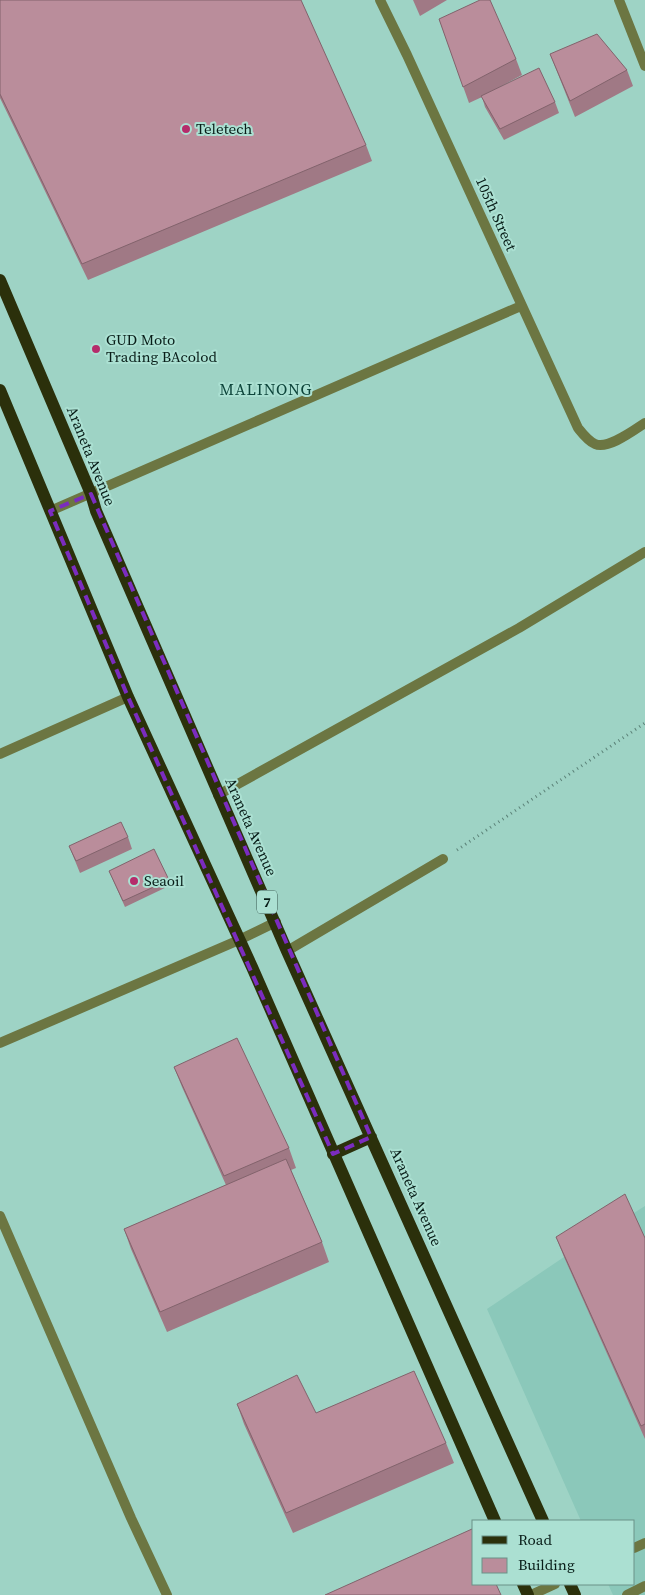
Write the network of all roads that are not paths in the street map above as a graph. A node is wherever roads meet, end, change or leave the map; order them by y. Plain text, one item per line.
1 (380, 0) edge
2 (619, 0) edge
3 (645, 66) edge
4 (0, 280) edge
5 (521, 306) junction
6 (0, 390) edge
7 (645, 423) edge
8 (90, 494) junction
9 (50, 511) junction
10 (645, 552) edge
11 (128, 697) junction
12 (0, 754) edge
13 (218, 795) junction
14 (443, 859) road end
15 (276, 922) junction
16 (239, 940) junction
17 (287, 951) junction
18 (0, 1042) edge
19 (371, 1137) junction
20 (333, 1154) junction
21 (0, 1216) edge
22 (495, 1520) edge
23 (543, 1520) edge
24 (553, 1585) edge
25 (645, 1586) edge
26 (167, 1595) edge
27 (529, 1595) edge
28 (626, 1595) edge

1 - 5 street, 105th Street
2 - 3 street
4 - 8 main road, Araneta Avenue / 7
5 - 7 street, 105th Street
5 - 8 street
6 - 9 main road
8 - 9 street
8 - 13 main road, Araneta Avenue / 7
9 - 11 main road
10 - 13 street
11 - 12 street
11 - 16 main road
13 - 15 main road, Araneta Avenue / 7
14 - 17 street
15 - 16 street
15 - 17 main road, Araneta Avenue / 7
16 - 18 street
16 - 20 main road
17 - 19 main road, Araneta Avenue / 7
19 - 20 main road
19 - 23 main road, Araneta Avenue / 7
20 - 22 main road
21 - 26 street
24 - 27 street
25 - 28 street

